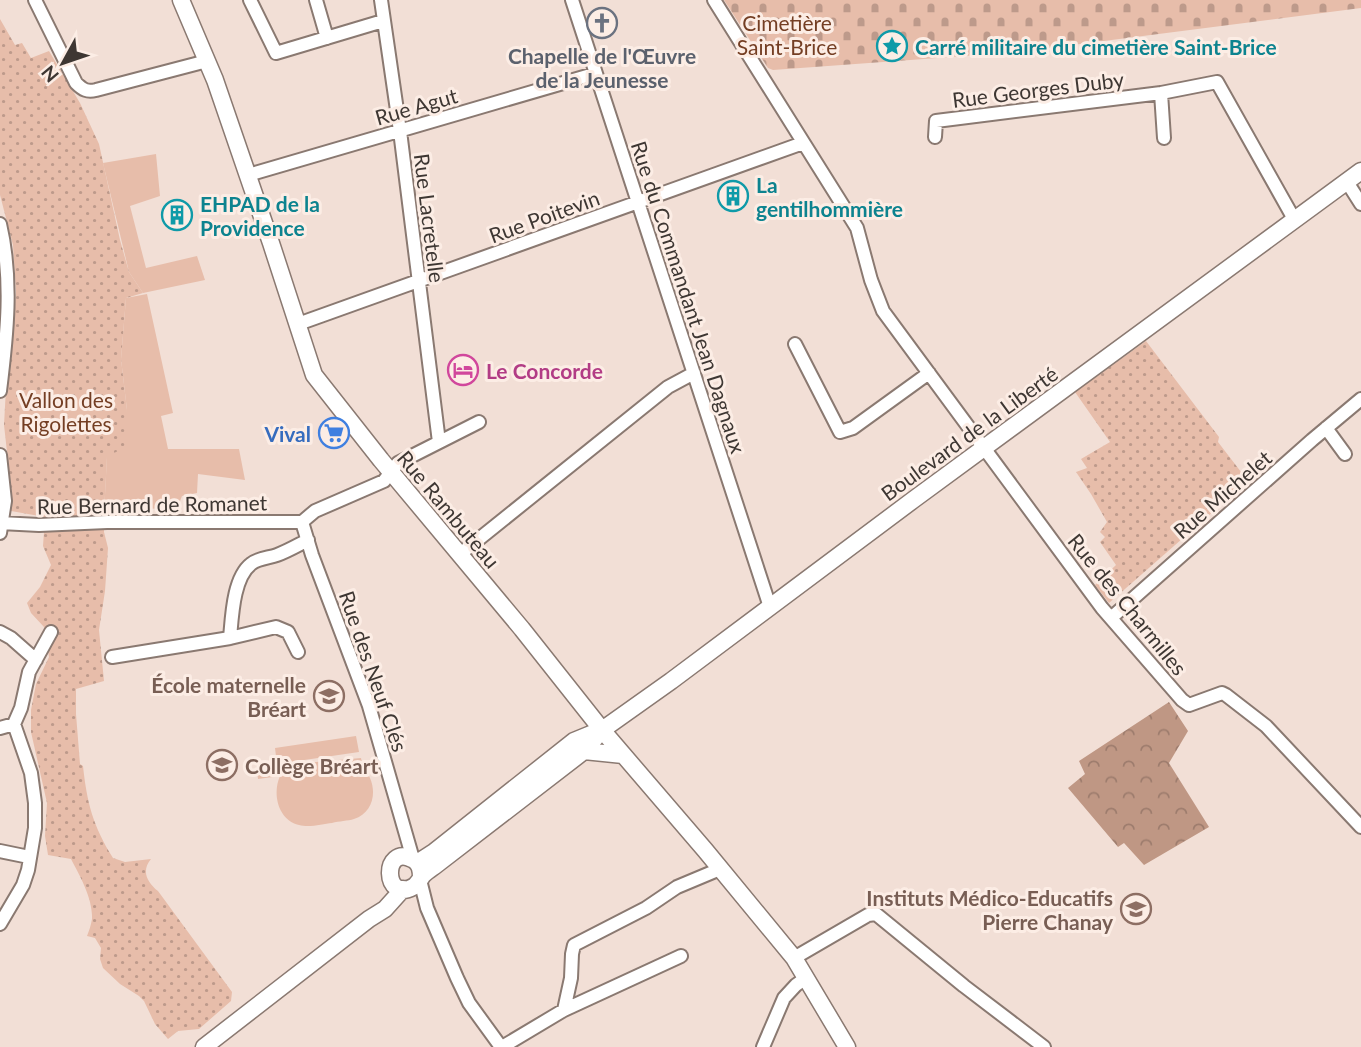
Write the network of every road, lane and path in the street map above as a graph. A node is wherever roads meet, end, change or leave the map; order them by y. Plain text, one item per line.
1 (35, 0) edge
2 (181, 0) edge
3 (250, 0) edge
4 (316, 0) edge
5 (380, 0) edge
6 (572, 0) edge
7 (714, 0) edge
8 (383, 21) junction
9 (327, 37) junction
10 (207, 61) junction
11 (594, 74) junction
12 (1161, 93) junction
13 (400, 131) junction
14 (935, 137) dead end
15 (1164, 138) dead end
16 (803, 143) junction
17 (1361, 171) edge
18 (248, 174) junction
19 (1347, 182) junction
20 (637, 203) junction
21 (1361, 204) edge
22 (1294, 219) junction
23 (0, 224) edge
24 (419, 281) junction
25 (298, 324) junction
26 (795, 344) dead end
27 (694, 373) junction
28 (929, 373) junction
29 (0, 391) edge
30 (1361, 399) edge
31 (479, 422) dead end
32 (1326, 428) junction
33 (439, 442) junction
34 (985, 448) junction
35 (1345, 454) dead end
36 (0, 455) edge
37 (392, 472) junction
38 (302, 522) junction
39 (1, 527) edge
40 (307, 540) junction
41 (459, 555) junction
42 (770, 607) junction
43 (1111, 618) junction
44 (0, 632) edge
45 (51, 632) dead end
46 (230, 638) junction
47 (298, 652) dead end
48 (112, 657) dead end
49 (36, 660) junction
50 (580, 702) junction
51 (14, 724) junction
52 (0, 728) edge
53 (602, 730) junction
54 (579, 746) junction
55 (623, 755) junction
56 (1361, 827) edge
57 (0, 851) edge
58 (29, 857) junction
59 (720, 869) junction
60 (409, 872) junction
61 (0, 924) edge
62 (681, 956) dead end
63 (794, 958) junction
64 (806, 978) junction
65 (564, 1010) junction
66 (204, 1047) edge
67 (501, 1047) edge
68 (763, 1047) edge
69 (846, 1047) edge
70 (1044, 1047) edge

1 - 10 street
2 - 10 main road, Rue Rambuteau
3 - 9 street
4 - 9 street
5 - 8 street, Rue Lacretelle
6 - 11 street, Rue du Commandant Jean Dagnaux
7 - 16 street, Rue des Charmilles
8 - 9 street
8 - 13 street, Rue Lacretelle
10 - 18 main road, Rue Rambuteau
11 - 13 street, Rue Agut
11 - 20 street, Rue du Commandant Jean Dagnaux
12 - 14 street, Rue Georges Duby
12 - 15 street
12 - 22 street, Rue Georges Duby
13 - 18 street, Rue Agut
13 - 24 street, Rue Lacretelle
16 - 20 street, Rue Poitevin
16 - 28 street, Rue des Charmilles
17 - 19 main road, Boulevard de la Liberté
18 - 25 main road, Rue Rambuteau
19 - 21 street
19 - 22 main road, Boulevard de la Liberté
20 - 24 street, Rue Poitevin
20 - 27 street, Rue du Commandant Jean Dagnaux
22 - 34 main road, Boulevard de la Liberté
23 - 29 street
24 - 25 street, Rue Poitevin
24 - 33 street, Rue Lacretelle
25 - 37 main road, Rue Rambuteau
26 - 28 street
27 - 41 street
27 - 42 street, Rue du Commandant Jean Dagnaux
28 - 34 street, Rue des Charmilles
30 - 32 street, Rue Michelet
31 - 33 street
32 - 35 street
32 - 43 street, Rue Michelet
33 - 37 street
34 - 42 main road, Boulevard de la Liberté
34 - 43 street, Rue des Charmilles
36 - 39 street
37 - 38 street
37 - 41 main road, Rue Rambuteau
38 - 39 street, Rue Bernard de Romanet
38 - 40 street, Rue des Neuf Clés
40 - 46 street
40 - 60 street, Rue des Neuf Clés
41 - 50 main road, Rue Rambuteau
42 - 53 main road, Boulevard de la Liberté
43 - 56 street, Rue des Charmilles
44 - 49 street
45 - 49 street
46 - 47 street
46 - 48 street
49 - 51 street
50 - 53 main road, Rue Rambuteau
50 - 54 main road
51 - 52 street
51 - 58 street
53 - 54 main road, Boulevard de la Liberté
53 - 55 main road, Rue Rambuteau
54 - 55 main road
54 - 60 main road
54 - 60 main road
55 - 59 main road, Rue Rambuteau
57 - 58 street
58 - 61 street
59 - 63 main road, Rue Rambuteau
59 - 65 street
60 - 66 main road
60 - 67 street
62 - 65 street
63 - 64 main road, Rue Rambuteau
63 - 70 street
64 - 68 street
64 - 69 main road, Rue Rambuteau
65 - 67 street

